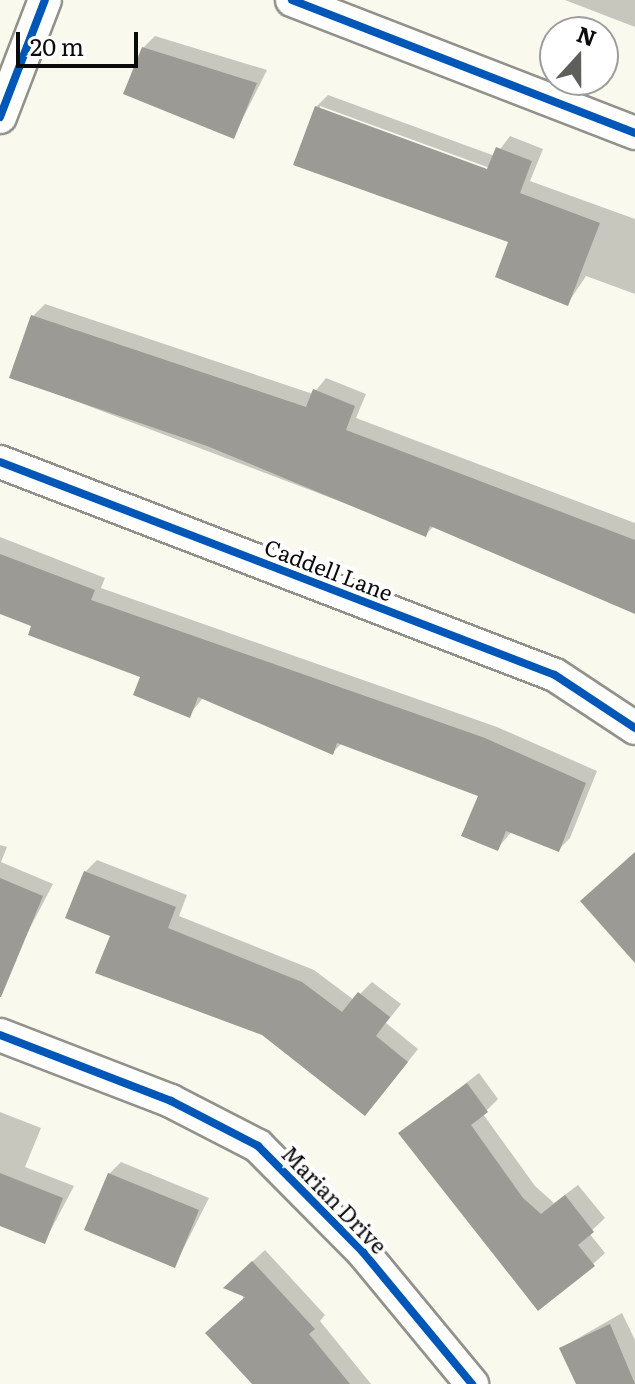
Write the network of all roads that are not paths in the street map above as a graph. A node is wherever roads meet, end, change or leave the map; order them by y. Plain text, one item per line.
1 (45, 0) edge
2 (292, 0) edge
3 (0, 117) edge
4 (635, 133) edge
5 (0, 462) edge
6 (635, 728) edge
7 (0, 1035) edge
8 (472, 1384) edge

1 - 3 street
2 - 4 street
5 - 6 street, Caddell Lane
7 - 8 street, Marian Drive

